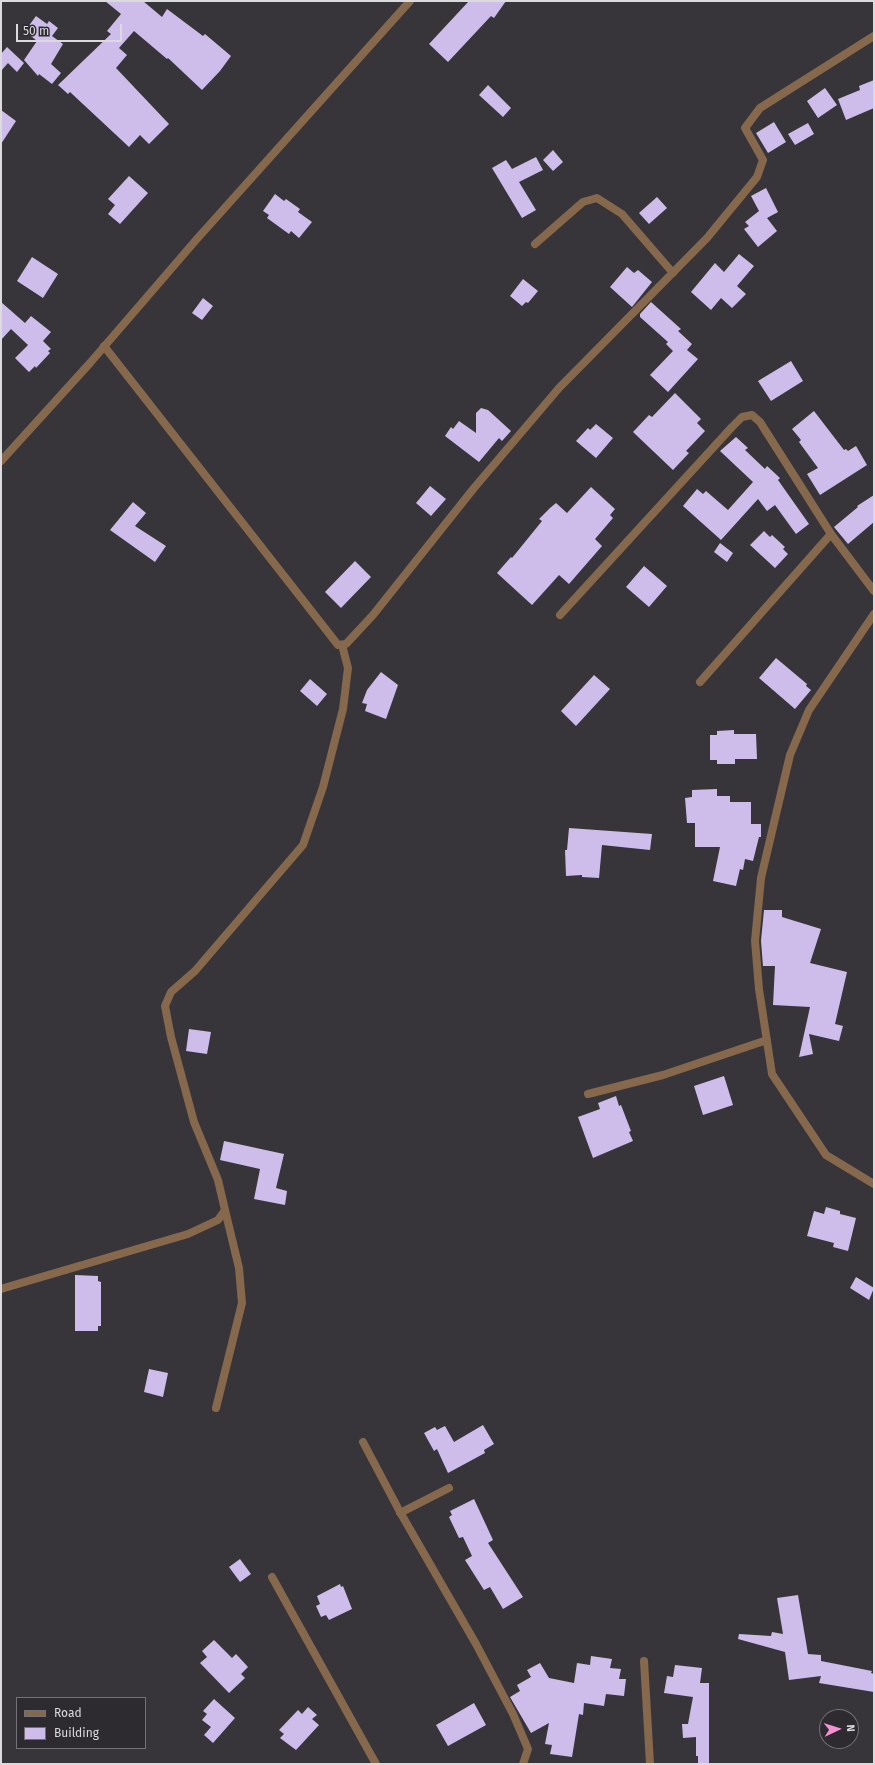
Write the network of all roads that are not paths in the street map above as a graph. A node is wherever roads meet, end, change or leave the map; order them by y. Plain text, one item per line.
1 (410, 1) edge
2 (874, 36) edge
3 (535, 244) dead end
4 (673, 273) junction
5 (104, 346) junction
6 (1, 461) edge
7 (831, 534) junction
8 (874, 591) edge
9 (874, 614) edge
10 (560, 615) dead end
11 (342, 645) junction
12 (700, 682) dead end
13 (767, 1040) junction
14 (588, 1094) dead end
15 (874, 1184) edge
16 (225, 1210) junction
17 (1, 1289) edge
18 (216, 1408) dead end
19 (363, 1442) dead end
20 (449, 1488) dead end
21 (400, 1513) junction
22 (272, 1577) dead end
23 (644, 1661) dead end
24 (376, 1764) edge
25 (523, 1764) edge
26 (650, 1764) edge

1 - 5 street
2 - 4 street
3 - 4 street
4 - 11 street
5 - 6 street
5 - 11 street
7 - 8 street
7 - 10 street
7 - 12 street
9 - 13 street
11 - 16 street
13 - 14 street
13 - 15 street
16 - 17 street
16 - 18 street
19 - 21 street
20 - 21 street
21 - 25 street
22 - 24 street
23 - 26 street

